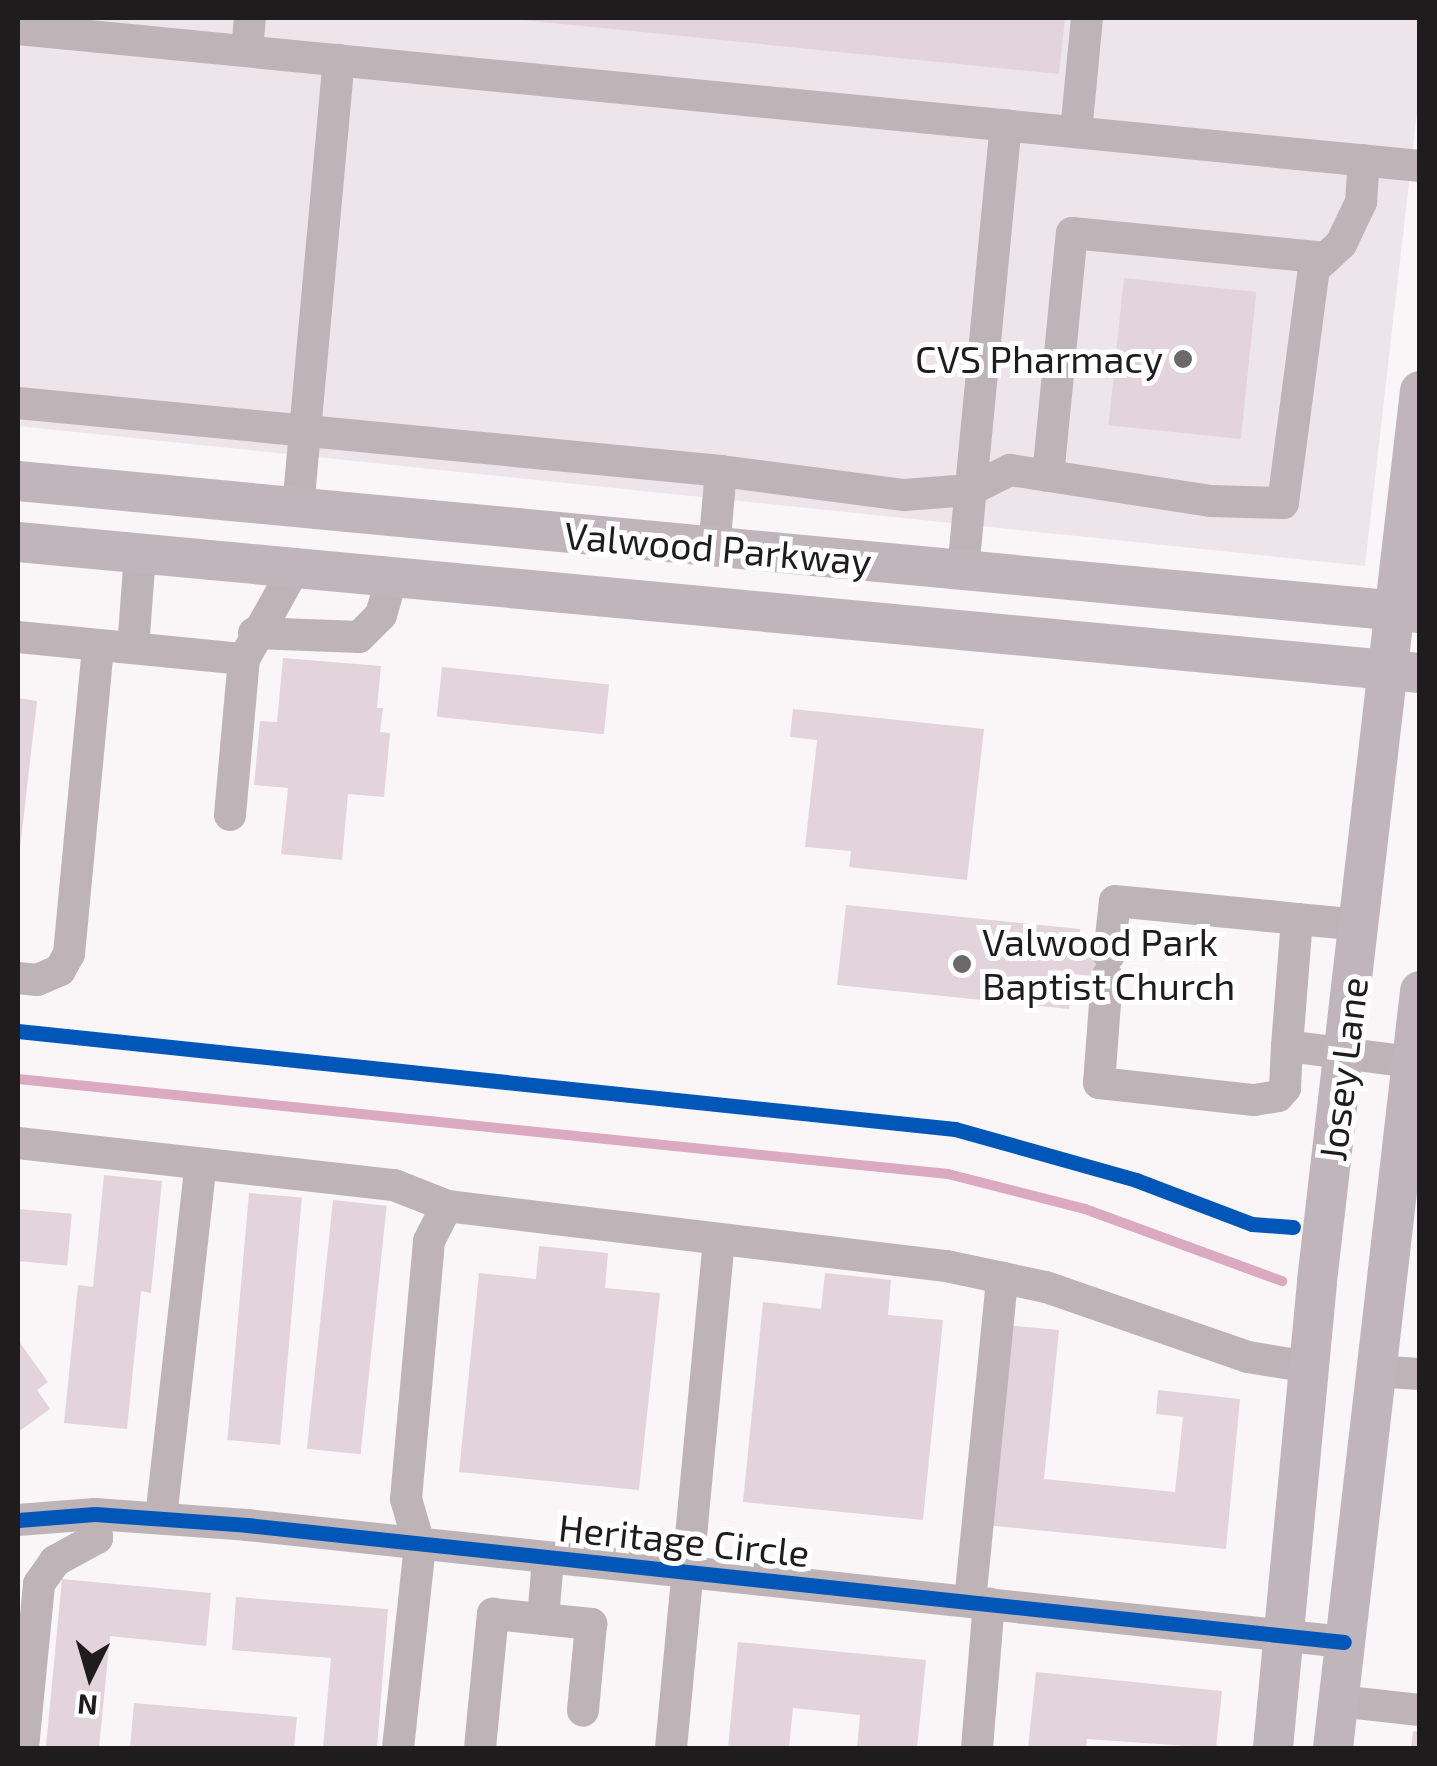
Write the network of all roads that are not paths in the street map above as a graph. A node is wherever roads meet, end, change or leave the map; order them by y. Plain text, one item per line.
1 (250, 18) edge
2 (1087, 18) edge
3 (18, 29) edge
4 (247, 51) junction
5 (340, 60) junction
6 (1006, 125) junction
7 (1076, 132) junction
8 (1364, 160) junction
9 (1420, 166) edge
10 (1326, 258) junction
11 (1420, 391) edge
12 (18, 403) edge
13 (306, 431) junction
14 (721, 471) junction
15 (1048, 476) junction
16 (18, 481) edge
17 (970, 490) junction
18 (298, 508) junction
19 (18, 542) edge
20 (714, 548) junction
21 (140, 555) junction
22 (294, 569) junction
23 (963, 570) junction
24 (391, 579) junction
25 (710, 609) junction
26 (1409, 612) edge
27 (18, 637) edge
28 (98, 645) junction
29 (249, 646) junction
30 (133, 648) junction
31 (1405, 672) edge
32 (230, 815) dead end
33 (1298, 919) junction
34 (1360, 925) junction
35 (18, 978) edge
36 (1419, 994) edge
37 (1287, 1046) junction
38 (1344, 1055) junction
39 (1416, 1062) edge
40 (18, 1143) edge
41 (200, 1164) junction
42 (447, 1206) junction
43 (1404, 1236) edge
44 (719, 1239) junction
45 (1002, 1278) junction
46 (1309, 1367) junction
47 (1372, 1371) junction
48 (1420, 1374) edge
49 (95, 1514) junction
50 (161, 1518) junction
51 (18, 1520) edge
52 (420, 1546) junction
53 (548, 1559) junction
54 (686, 1573) junction
55 (980, 1602) junction
56 (543, 1619) junction
57 (1284, 1632) junction
58 (1344, 1642) junction
59 (1338, 1701) junction
60 (1420, 1710) edge
61 (583, 1711) dead end
62 (23, 1748) edge
63 (398, 1748) edge
64 (480, 1748) edge
65 (671, 1748) edge
66 (977, 1748) edge
67 (1273, 1748) edge
68 (1333, 1748) edge

1 - 4 street
2 - 7 street
3 - 4 street
4 - 5 street
5 - 6 street
5 - 13 street
6 - 7 street
6 - 17 street
7 - 8 street
8 - 9 street
8 - 10 street
10 - 15 street
10 - 15 street
11 - 26 main road, Josey Lane
12 - 13 street
13 - 14 street
13 - 18 street
14 - 17 street
14 - 20 street
15 - 17 street
16 - 18 main road, Valwood Parkway
17 - 23 street
18 - 20 main road, Valwood Parkway
18 - 22 main road
19 - 21 main road, Valwood Parkway
20 - 23 main road, Valwood Parkway
20 - 25 main road
21 - 22 main road, Valwood Parkway
21 - 30 street
22 - 24 main road, Valwood Parkway
22 - 29 street
23 - 26 main road, Valwood Parkway
24 - 25 main road, Valwood Parkway
24 - 29 street
25 - 31 main road, Valwood Parkway
26 - 31 main road, Josey Lane
27 - 28 street
28 - 30 street
28 - 35 street
29 - 30 street
29 - 32 street
31 - 34 main road, Josey Lane
33 - 34 street
33 - 37 street
33 - 37 street
34 - 38 main road, Josey Lane
36 - 39 main road, Josey Lane
37 - 38 street
38 - 39 street
38 - 46 main road, Josey Lane
39 - 43 main road, Josey Lane
40 - 41 street
41 - 42 street
41 - 50 street
42 - 44 street
42 - 52 street
43 - 47 main road, Josey Lane
44 - 45 street
44 - 54 street
45 - 46 street
45 - 55 street
46 - 57 main road, Josey Lane
47 - 48 street
47 - 58 main road, Josey Lane
49 - 50 street, Heritage Circle
49 - 51 street, Heritage Circle
49 - 62 street
50 - 52 street, Heritage Circle
52 - 53 street, Heritage Circle
52 - 63 street
53 - 54 street, Heritage Circle
53 - 56 street
54 - 55 street, Heritage Circle
54 - 65 street
55 - 57 street, Heritage Circle
55 - 66 street
56 - 61 street
56 - 64 street
57 - 58 street, Heritage Circle
57 - 67 main road, Josey Lane
58 - 59 main road, Josey Lane
59 - 60 street
59 - 68 main road, Josey Lane

